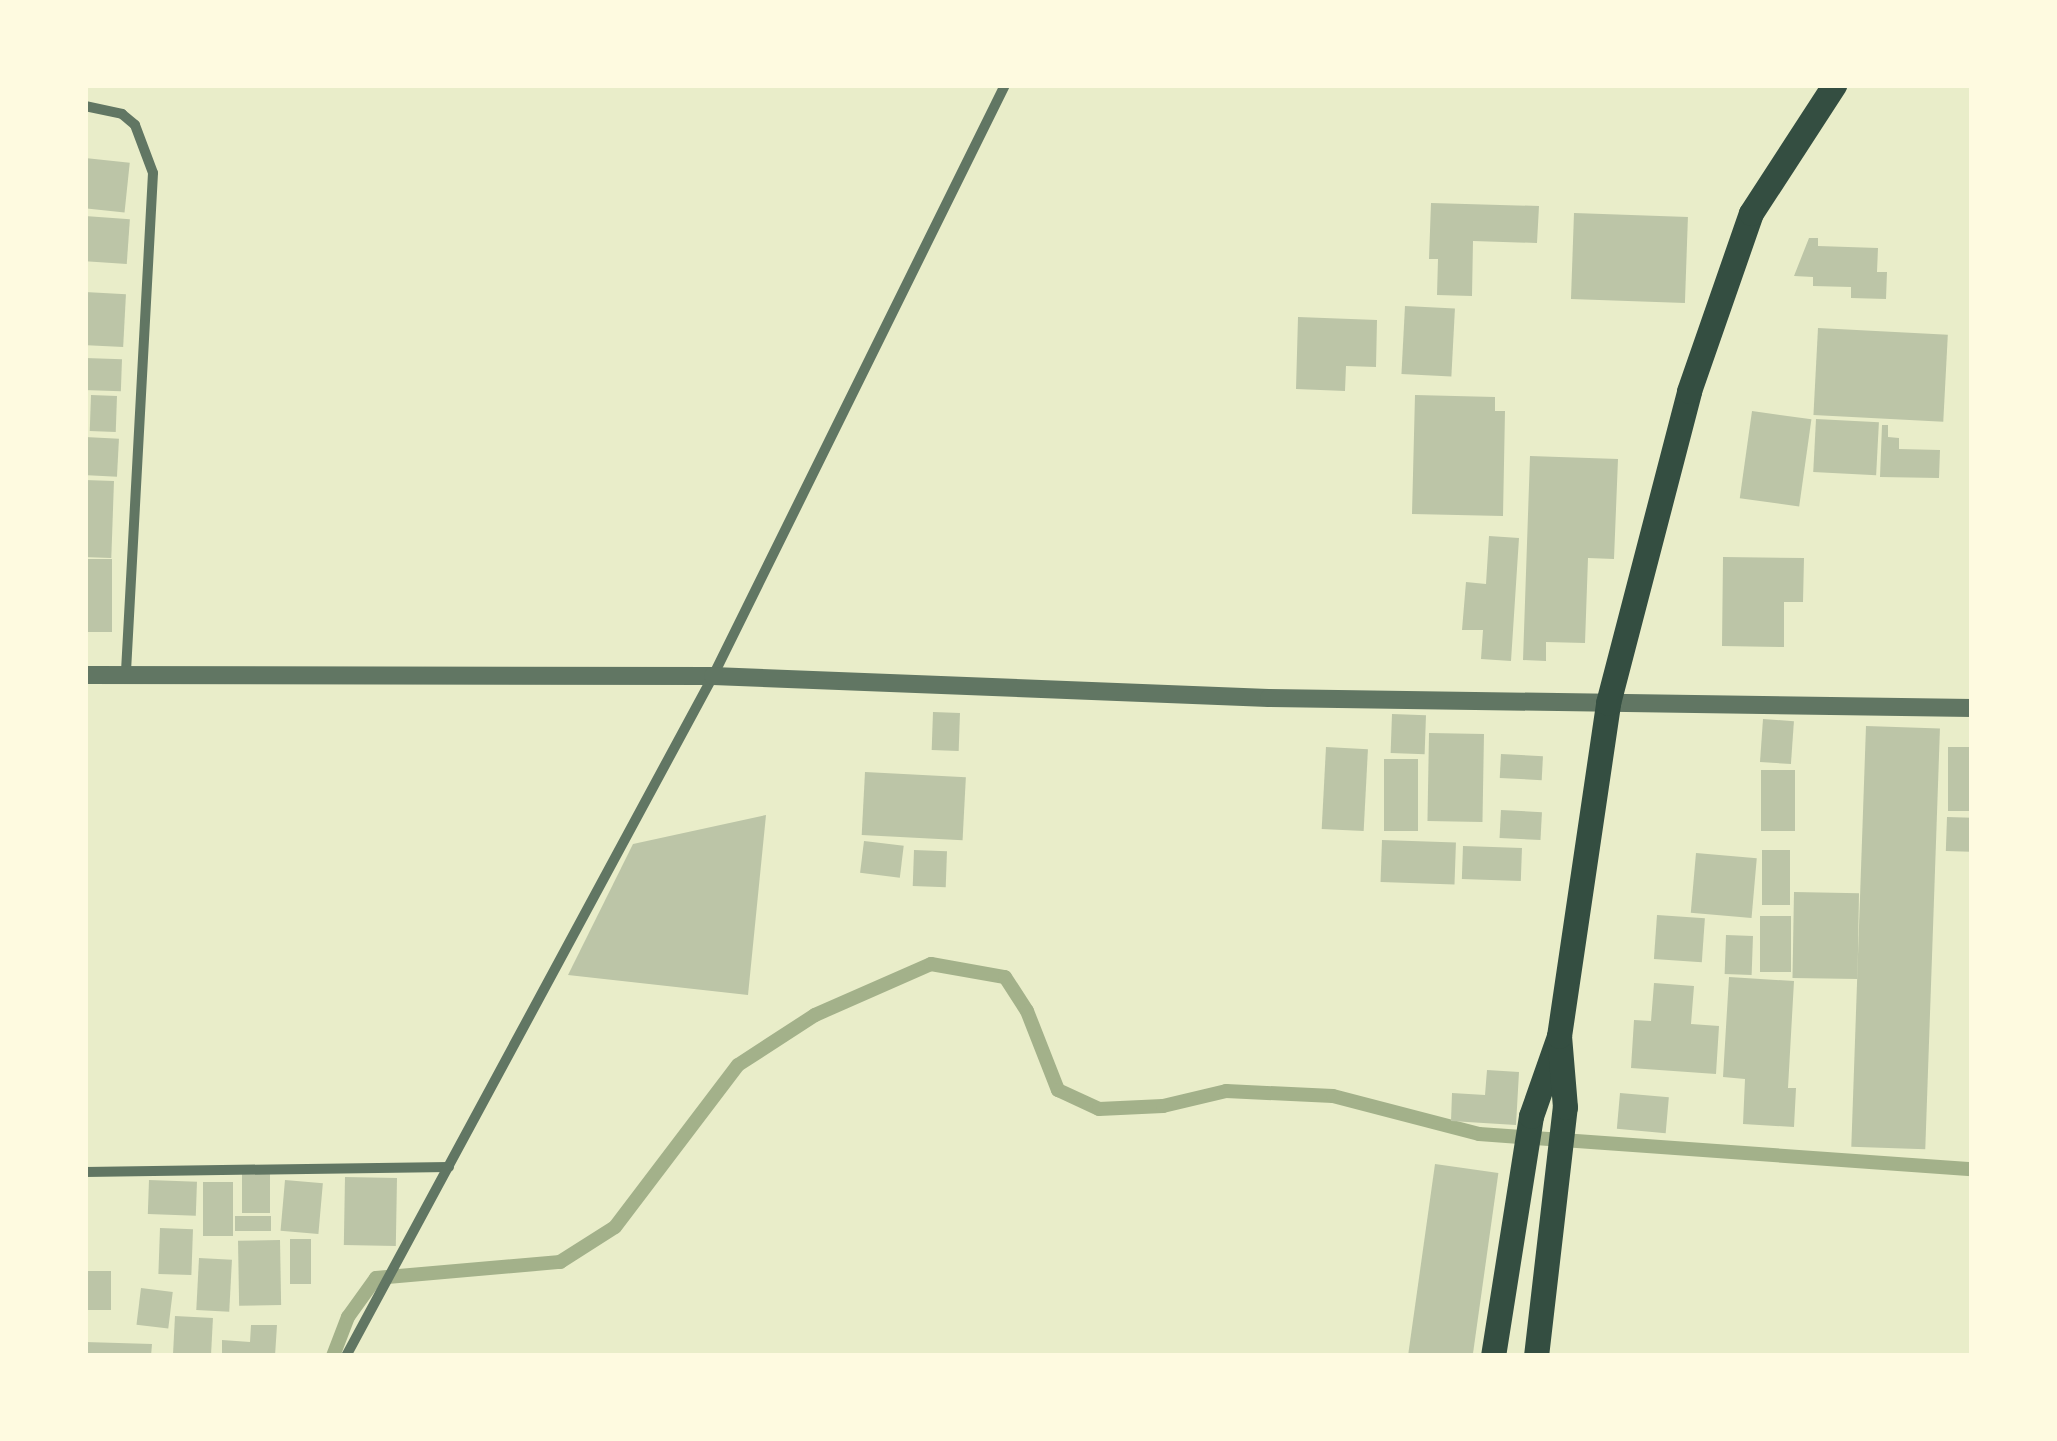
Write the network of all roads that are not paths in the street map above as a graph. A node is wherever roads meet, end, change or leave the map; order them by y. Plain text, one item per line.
1 (1005, 85) edge
2 (1834, 85) edge
3 (85, 106) edge
4 (126, 672) junction
5 (85, 675) edge
6 (713, 676) junction
7 (1608, 703) junction
8 (1972, 708) edge
9 (1560, 1036) junction
10 (450, 1168) junction
11 (85, 1172) edge
12 (346, 1356) edge
13 (1493, 1356) edge
14 (1536, 1356) edge

1 - 6 street
2 - 7 main road
3 - 4 street
4 - 5 street
4 - 6 street
6 - 7 street
6 - 10 street
7 - 8 street
7 - 9 main road
9 - 13 main road
9 - 14 main road
10 - 11 street
10 - 12 street

